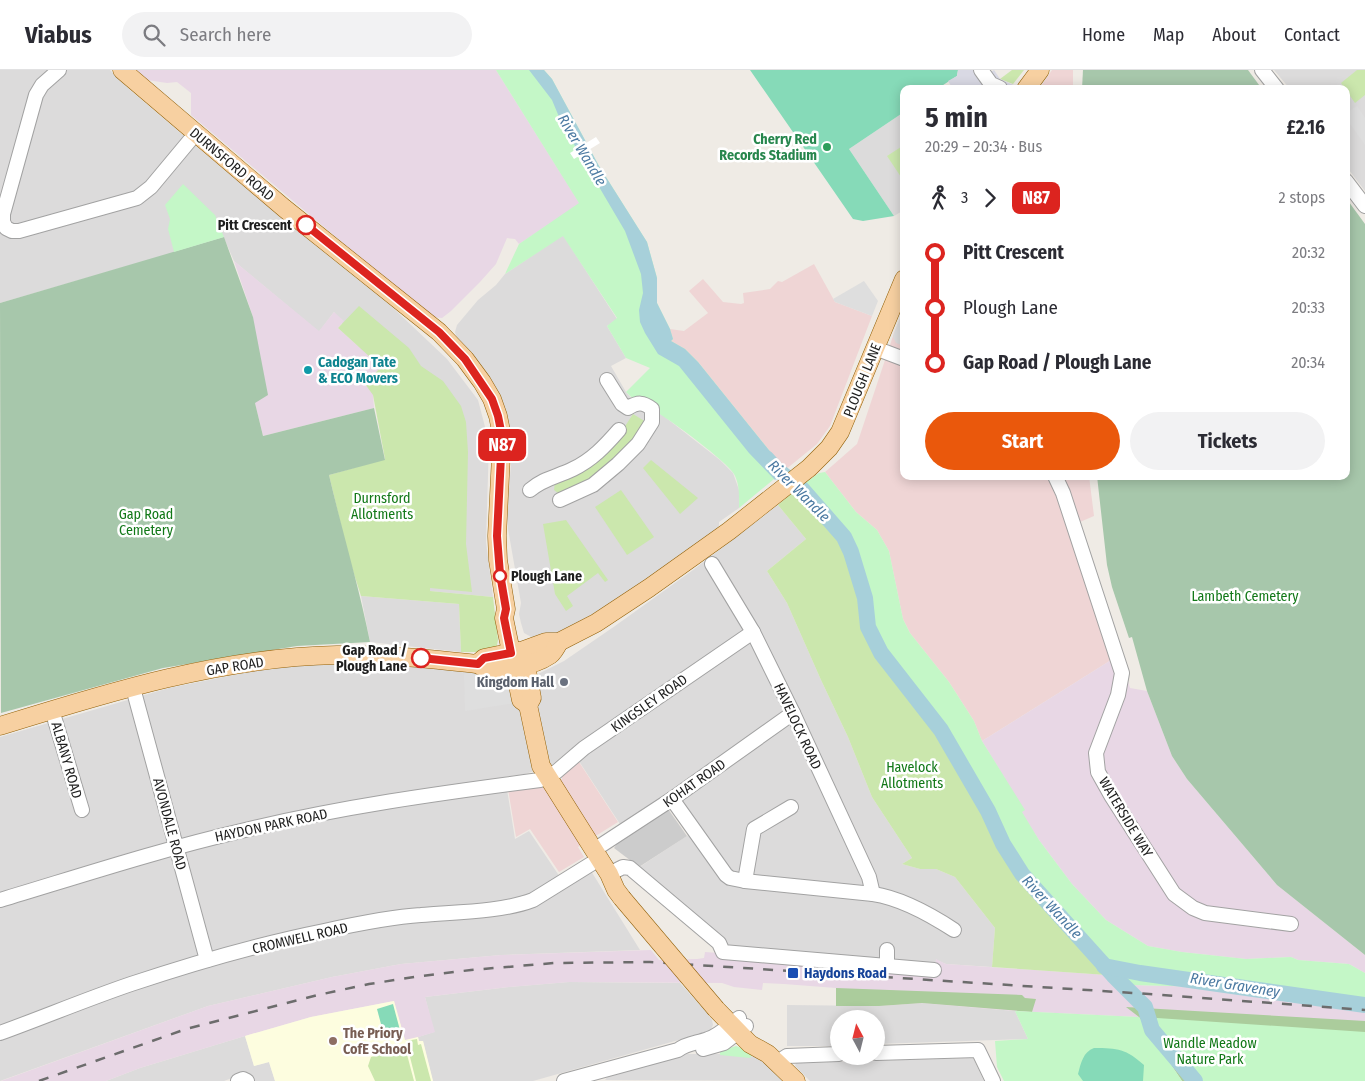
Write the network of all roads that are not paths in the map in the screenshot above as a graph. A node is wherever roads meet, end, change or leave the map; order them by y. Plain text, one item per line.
1 (58, 70) edge
2 (122, 70) edge
3 (980, 70) edge
4 (1040, 70) edge
5 (1262, 70) edge
6 (993, 85) edge
7 (1029, 85) edge
8 (1274, 85) edge
9 (196, 133) junction
10 (1350, 186) edge
11 (1365, 206) edge
12 (3, 231) edge
13 (900, 289) edge
14 (875, 348) junction
15 (900, 357) edge
16 (607, 380) dead end
17 (619, 430) dead end
18 (1058, 480) edge
19 (530, 490) dead end
20 (560, 500) dead end
21 (712, 564) dead end
22 (753, 632) junction
23 (519, 659) junction
24 (133, 688) junction
25 (52, 710) junction
26 (793, 713) junction
27 (0, 726) edge
28 (547, 776) junction
29 (672, 799) junction
30 (791, 807) dead end
31 (82, 810) dead end
32 (177, 847) junction
33 (597, 854) junction
34 (609, 874) junction
35 (744, 881) junction
36 (872, 894) junction
37 (0, 900) edge
38 (1290, 924) dead end
39 (954, 930) dead end
40 (887, 950) dead end
41 (207, 960) junction
42 (887, 966) junction
43 (934, 970) dead end
44 (738, 1025) junction
45 (0, 1033) edge
46 (885, 1053) edge
47 (830, 1054) edge
48 (772, 1059) junction
49 (602, 1076) edge
50 (238, 1081) edge
51 (247, 1081) edge
52 (564, 1081) edge
53 (796, 1081) edge
54 (993, 1081) edge

1 - 12 street
2 - 9 main road, DURNSFORD ROAD
3 - 6 street
4 - 7 main road
5 - 8 street
9 - 12 street
9 - 23 main road, DURNSFORD ROAD
10 - 11 street
13 - 14 main road, PLOUGH LANE
14 - 15 street
14 - 23 main road, PLOUGH LANE
16 - 20 street
17 - 19 street
18 - 38 street, WATERSIDE WAY
21 - 22 street, HAVELOCK ROAD
22 - 26 street, HAVELOCK ROAD
22 - 28 street, KINGSLEY ROAD
23 - 24 main road, GAP ROAD
23 - 28 main road
24 - 25 main road, GAP ROAD
24 - 32 street, AVONDALE ROAD
25 - 27 main road, GAP ROAD
25 - 31 street, ALBANY ROAD
26 - 29 street, KOHAT ROAD
26 - 36 street, HAVELOCK ROAD
28 - 32 street, HAYDON PARK ROAD
28 - 33 main road
29 - 33 street, KOHAT ROAD
29 - 35 street
30 - 35 street
32 - 37 street, HAYDON PARK ROAD
32 - 41 street, AVONDALE ROAD
33 - 34 main road
33 - 41 street, CROMWELL ROAD
34 - 42 street
34 - 44 main road
35 - 36 street
36 - 39 street
40 - 42 street
41 - 45 street, CROMWELL ROAD
42 - 43 street
44 - 48 main road
44 - 49 street
46 - 54 street
47 - 48 street
48 - 53 main road
49 - 52 street
50 - 51 street

